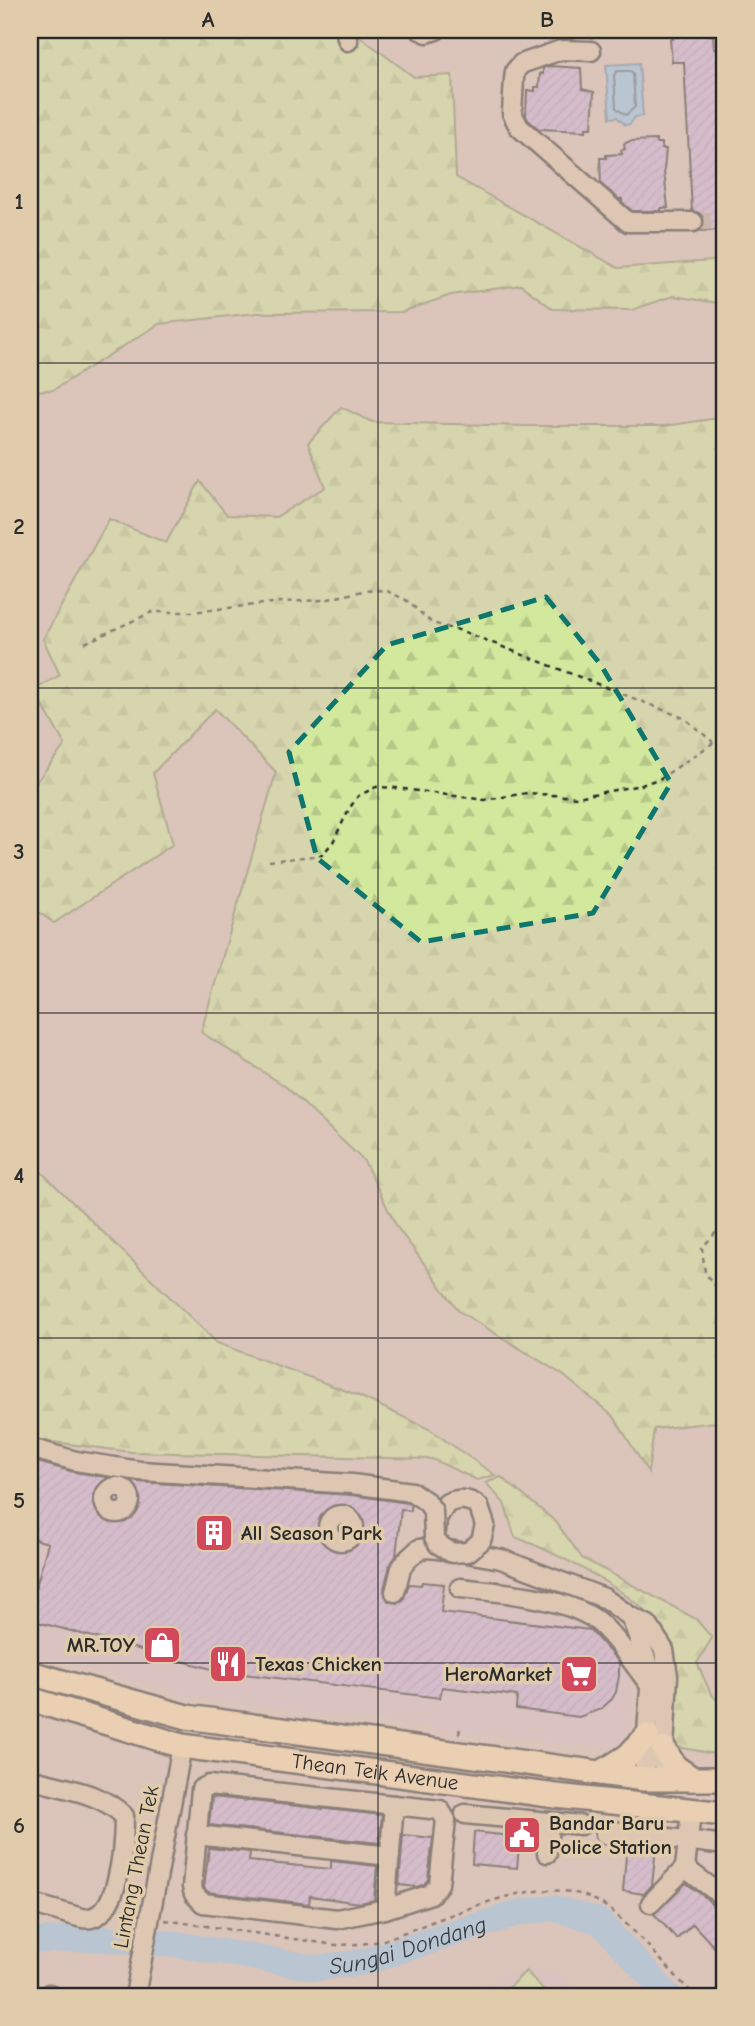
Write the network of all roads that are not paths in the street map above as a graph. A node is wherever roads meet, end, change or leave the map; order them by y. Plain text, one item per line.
1 (420, 30) edge
2 (436, 30) edge
3 (591, 51) dead end
4 (692, 222) tunnel mouth
5 (30, 1448) edge
6 (127, 1469) junction
7 (345, 1484) junction
8 (121, 1488) dead end
9 (342, 1514) dead end
10 (455, 1551) junction
11 (460, 1588) dead end
12 (395, 1592) dead end
13 (631, 1618) junction
14 (30, 1673) edge
15 (651, 1687) junction
16 (30, 1699) edge
17 (656, 1742) junction
18 (182, 1746) junction
19 (529, 1763) junction
20 (601, 1773) junction
21 (30, 1779) edge
22 (692, 1779) junction
23 (725, 1779) edge
24 (650, 1782) junction
25 (526, 1791) junction
26 (556, 1796) junction
27 (725, 1803) edge
28 (394, 1805) junction
29 (691, 1812) junction
30 (465, 1814) dead end
31 (725, 1814) edge
32 (522, 1819) junction
33 (549, 1822) junction
34 (581, 1825) dead end
35 (605, 1834) dead end
36 (688, 1839) junction
37 (164, 1840) junction
38 (195, 1840) junction
39 (725, 1845) edge
40 (547, 1853) dead end
41 (390, 1856) junction
42 (685, 1868) junction
43 (725, 1898) edge
44 (30, 1903) edge
45 (651, 1903) dead end
46 (385, 1909) junction
47 (135, 1996) edge

1 - 2 street
3 - 4 street
5 - 6 street
6 - 7 street
6 - 8 street
7 - 9 street
7 - 10 street, bridge
10 - 12 street
10 - 13 street
11 - 15 street
13 - 15 street
13 - 17 street
14 - 19 main road, Thean Teik Avenue
15 - 17 street
16 - 18 main road, Thean Teik Avenue
17 - 20 main road
17 - 22 main road
17 - 24 street
18 - 25 main road, Thean Teik Avenue
18 - 37 street, Lintang Thean Tek
19 - 20 main road, Thean Teik Avenue
19 - 25 street
20 - 24 main road, Thean Teik Avenue
21 - 44 street
22 - 23 main road, Thean Teik Avenue
22 - 24 main road, Thean Teik Avenue
24 - 26 main road
24 - 27 main road
25 - 26 main road, Thean Teik Avenue
25 - 32 street
26 - 29 main road, Thean Teik Avenue
28 - 38 street
28 - 41 street
28 - 46 street
29 - 31 main road, Thean Teik Avenue
29 - 36 street
30 - 32 street
32 - 33 street
33 - 34 street
33 - 40 street
35 - 36 street
36 - 39 street
36 - 42 street
37 - 38 street
37 - 47 street, Lintang Thean Tek
38 - 41 street
38 - 46 street
41 - 46 street
42 - 43 street
42 - 45 street

